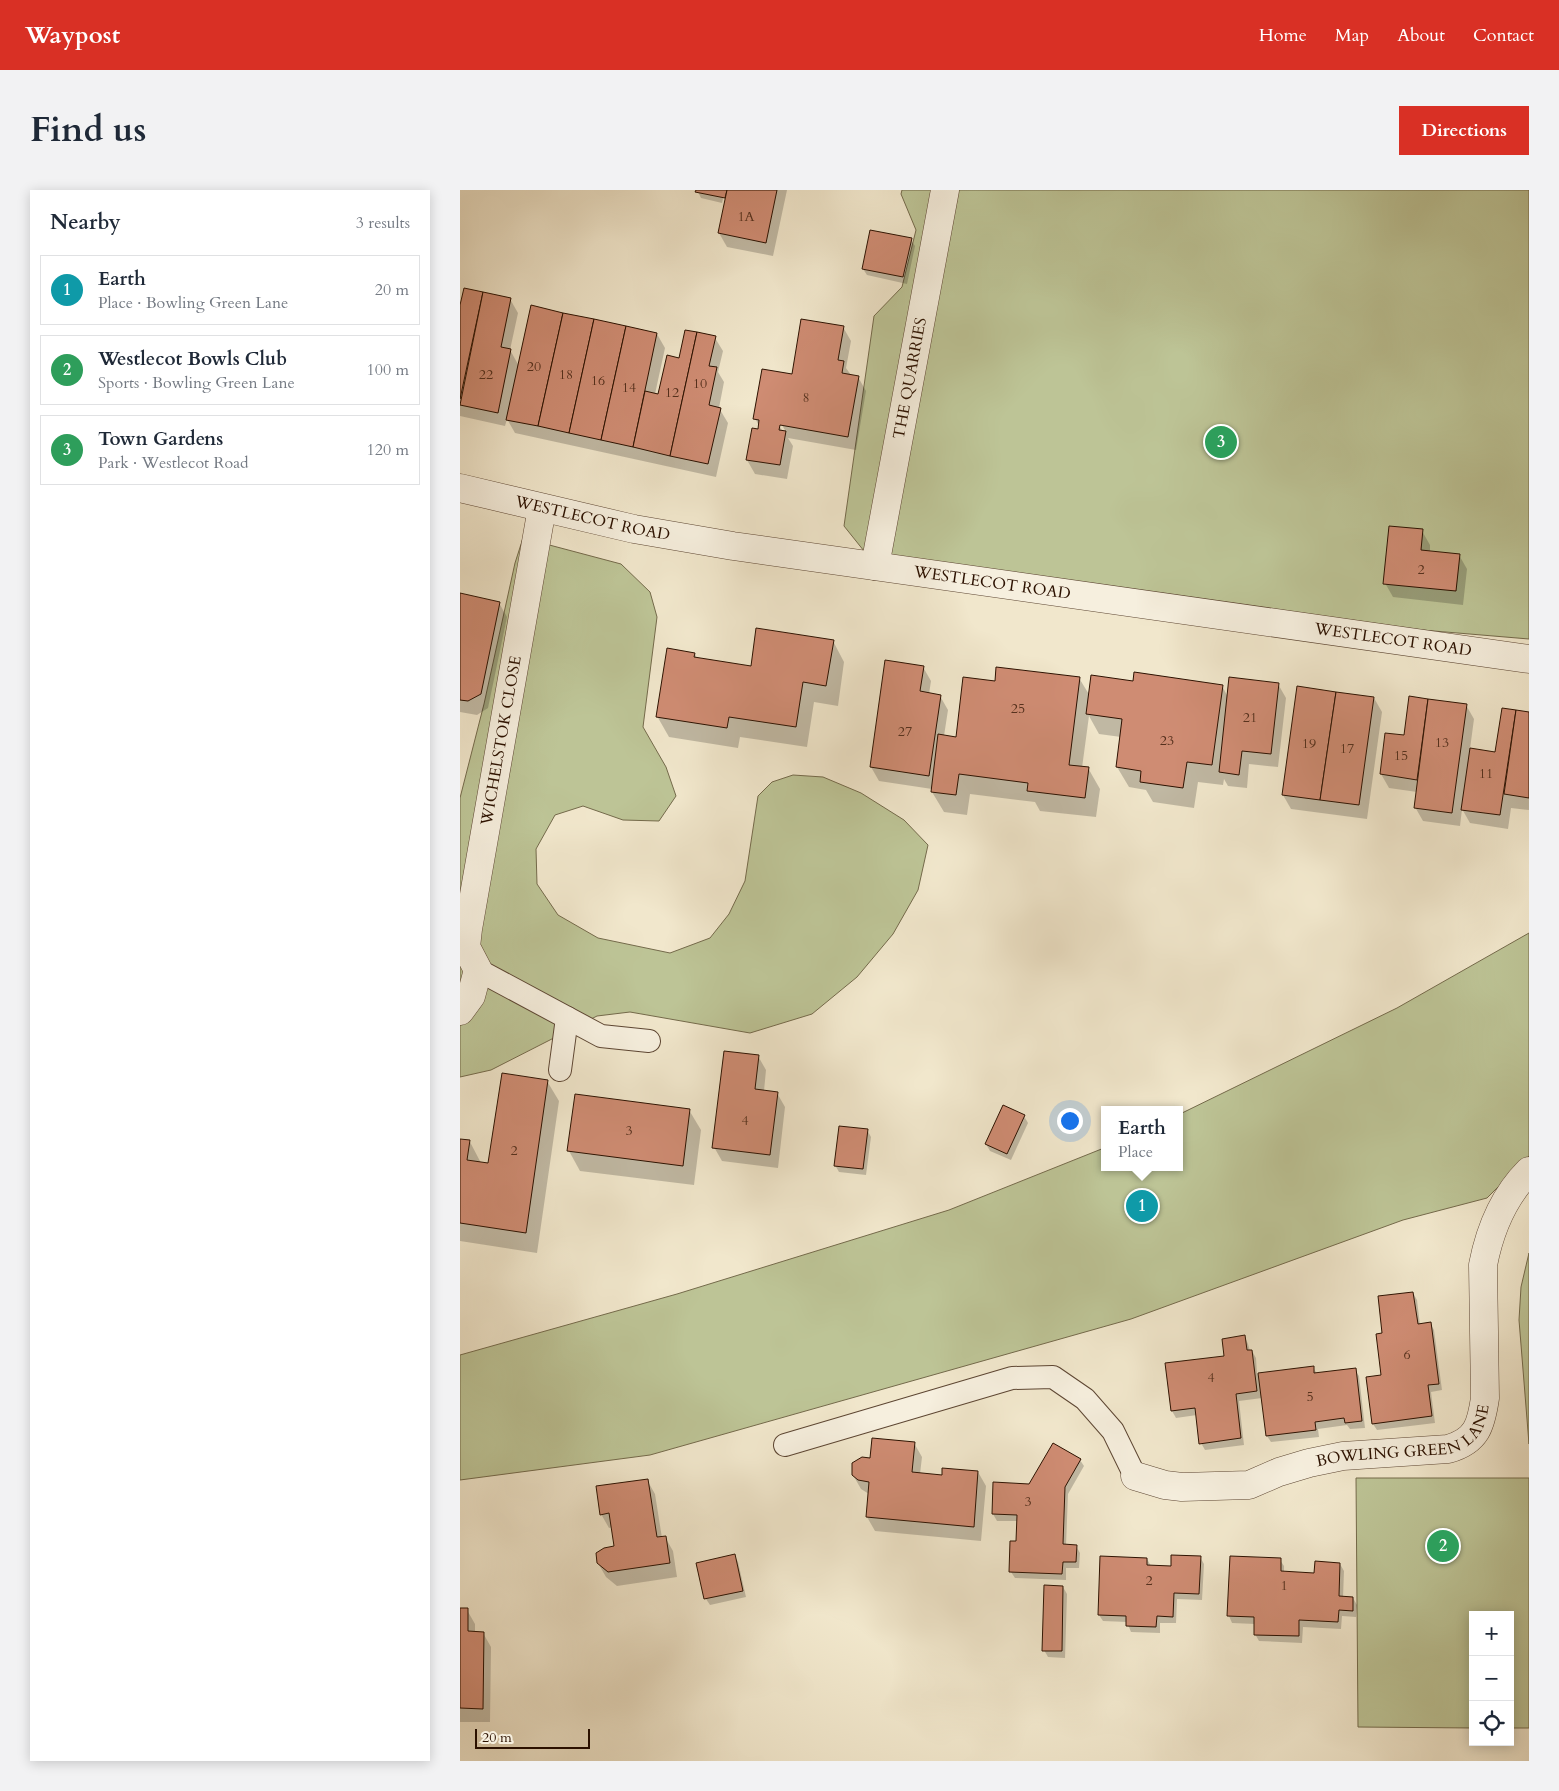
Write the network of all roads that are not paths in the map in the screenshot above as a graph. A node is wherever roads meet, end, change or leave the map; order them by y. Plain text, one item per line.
1 (945, 190) edge
2 (460, 488) edge
3 (542, 508) junction
4 (875, 566) junction
5 (1529, 659) edge
6 (478, 970) junction
7 (460, 1010) edge
8 (567, 1018) junction
9 (649, 1041) dead end
10 (560, 1070) dead end
11 (1529, 1171) edge
12 (785, 1445) dead end
13 (1135, 1476) joint

1 - 4 street, THE QUARRIES
2 - 3 street, WESTLECOT ROAD
3 - 4 street, WESTLECOT ROAD
3 - 6 street, WICHELSTOK CLOSE
4 - 5 street, WESTLECOT ROAD
6 - 7 street
6 - 8 lane
8 - 9 lane
8 - 10 lane
11 - 13 street, BOWLING GREEN LANE
12 - 13 lane

